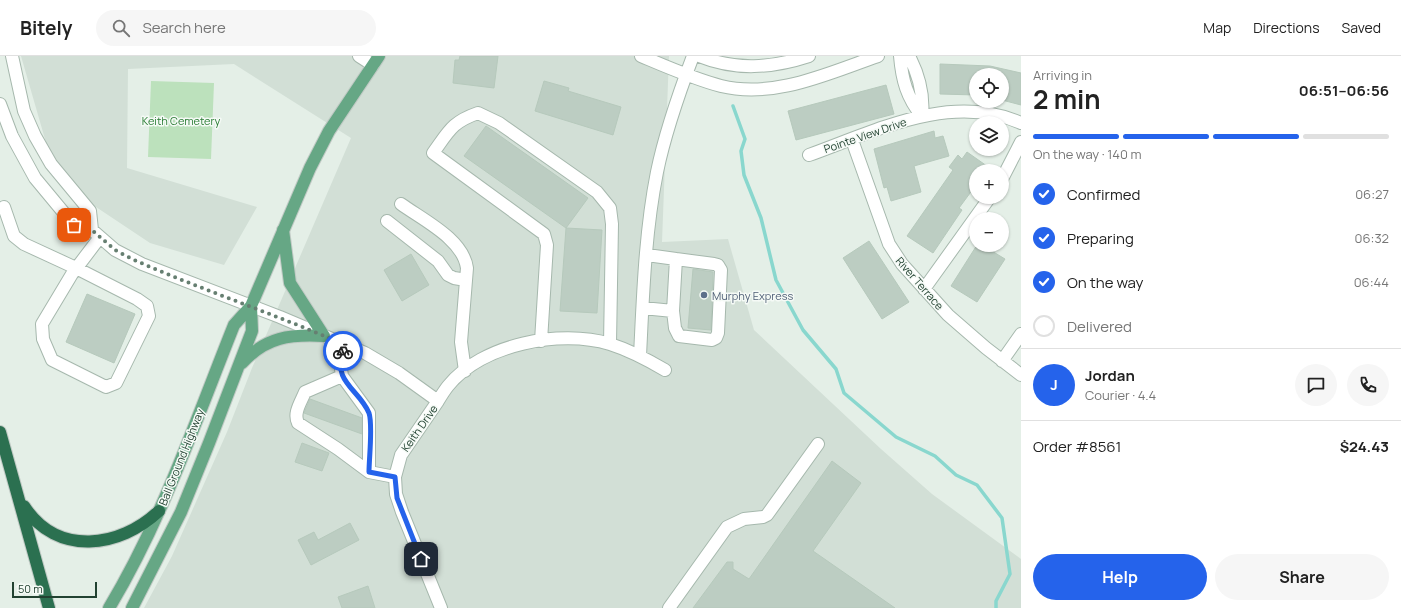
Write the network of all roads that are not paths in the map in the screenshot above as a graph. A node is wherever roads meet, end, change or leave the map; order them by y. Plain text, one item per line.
1 (12, 56) edge
2 (359, 56) edge
3 (641, 56) edge
4 (693, 56) edge
5 (700, 56) edge
6 (809, 56) edge
7 (878, 56) edge
8 (900, 56) edge
9 (909, 56) edge
10 (376, 60) edge
11 (686, 74) junction
12 (0, 104) edge
13 (922, 116) junction
14 (1021, 123) edge
15 (852, 140) junction
16 (1021, 142) edge
17 (809, 155) dead end
18 (1009, 165) edge
19 (401, 204) dead end
20 (985, 204) edge
21 (4, 207) dead end
22 (387, 221) dead end
23 (283, 230) junction
24 (96, 234) junction
25 (647, 255) junction
26 (676, 259) junction
27 (76, 268) junction
28 (466, 280) junction
29 (924, 289) junction
30 (251, 306) junction
31 (643, 308) junction
32 (673, 311) junction
33 (1021, 334) edge
34 (324, 336) junction
35 (541, 340) junction
36 (610, 344) junction
37 (345, 345) junction
38 (640, 356) junction
39 (1002, 361) junction
40 (238, 367) junction
41 (666, 370) dead end
42 (465, 371) junction
43 (1021, 375) edge
44 (342, 376) junction
45 (438, 401) junction
46 (0, 432) edge
47 (818, 444) dead end
48 (369, 472) junction
49 (395, 477) junction
50 (19, 500) junction
51 (159, 511) junction
52 (49, 608) edge
53 (109, 608) edge
54 (132, 608) edge
55 (441, 608) edge
56 (669, 608) edge

1 - 24 street
2 - 10 street
3 - 11 street
4 - 11 street
5 - 6 street
7 - 11 street
8 - 13 street, Pointe View Drive
9 - 13 street
10 - 23 main road, Ball Ground Highway
11 - 25 street
12 - 24 street
13 - 14 street, Pointe View Drive
13 - 15 street, Pointe View Drive
15 - 17 street, Pointe View Drive
15 - 29 street, River Terrace
16 - 18 street
19 - 28 street
20 - 29 street
21 - 27 street
22 - 28 street
23 - 30 main road, Ball Ground Highway
23 - 34 main road
24 - 27 street
24 - 30 street, Keith Drive
25 - 26 street
25 - 31 street
26 - 32 street
26 - 32 street
27 - 27 street
28 - 42 street
29 - 39 street, River Terrace
30 - 34 street, Keith Drive
30 - 40 main road, Ball Ground Highway
30 - 51 main road, Ball Ground Highway
31 - 32 street
31 - 38 street
33 - 39 street
34 - 37 street, Keith Drive
34 - 40 main road
35 - 36 street
35 - 36 street
35 - 42 street
36 - 38 street
37 - 44 street
37 - 45 street, Keith Drive
38 - 41 street
39 - 43 street, River Terrace
40 - 54 main road, Ball Ground Highway
42 - 45 street
44 - 48 street
44 - 48 street
45 - 49 street, Keith Drive
46 - 50 highway
47 - 56 street
48 - 49 street
49 - 55 street, Keith Drive
50 - 51 highway
50 - 52 highway
51 - 53 main road, Ball Ground Highway

